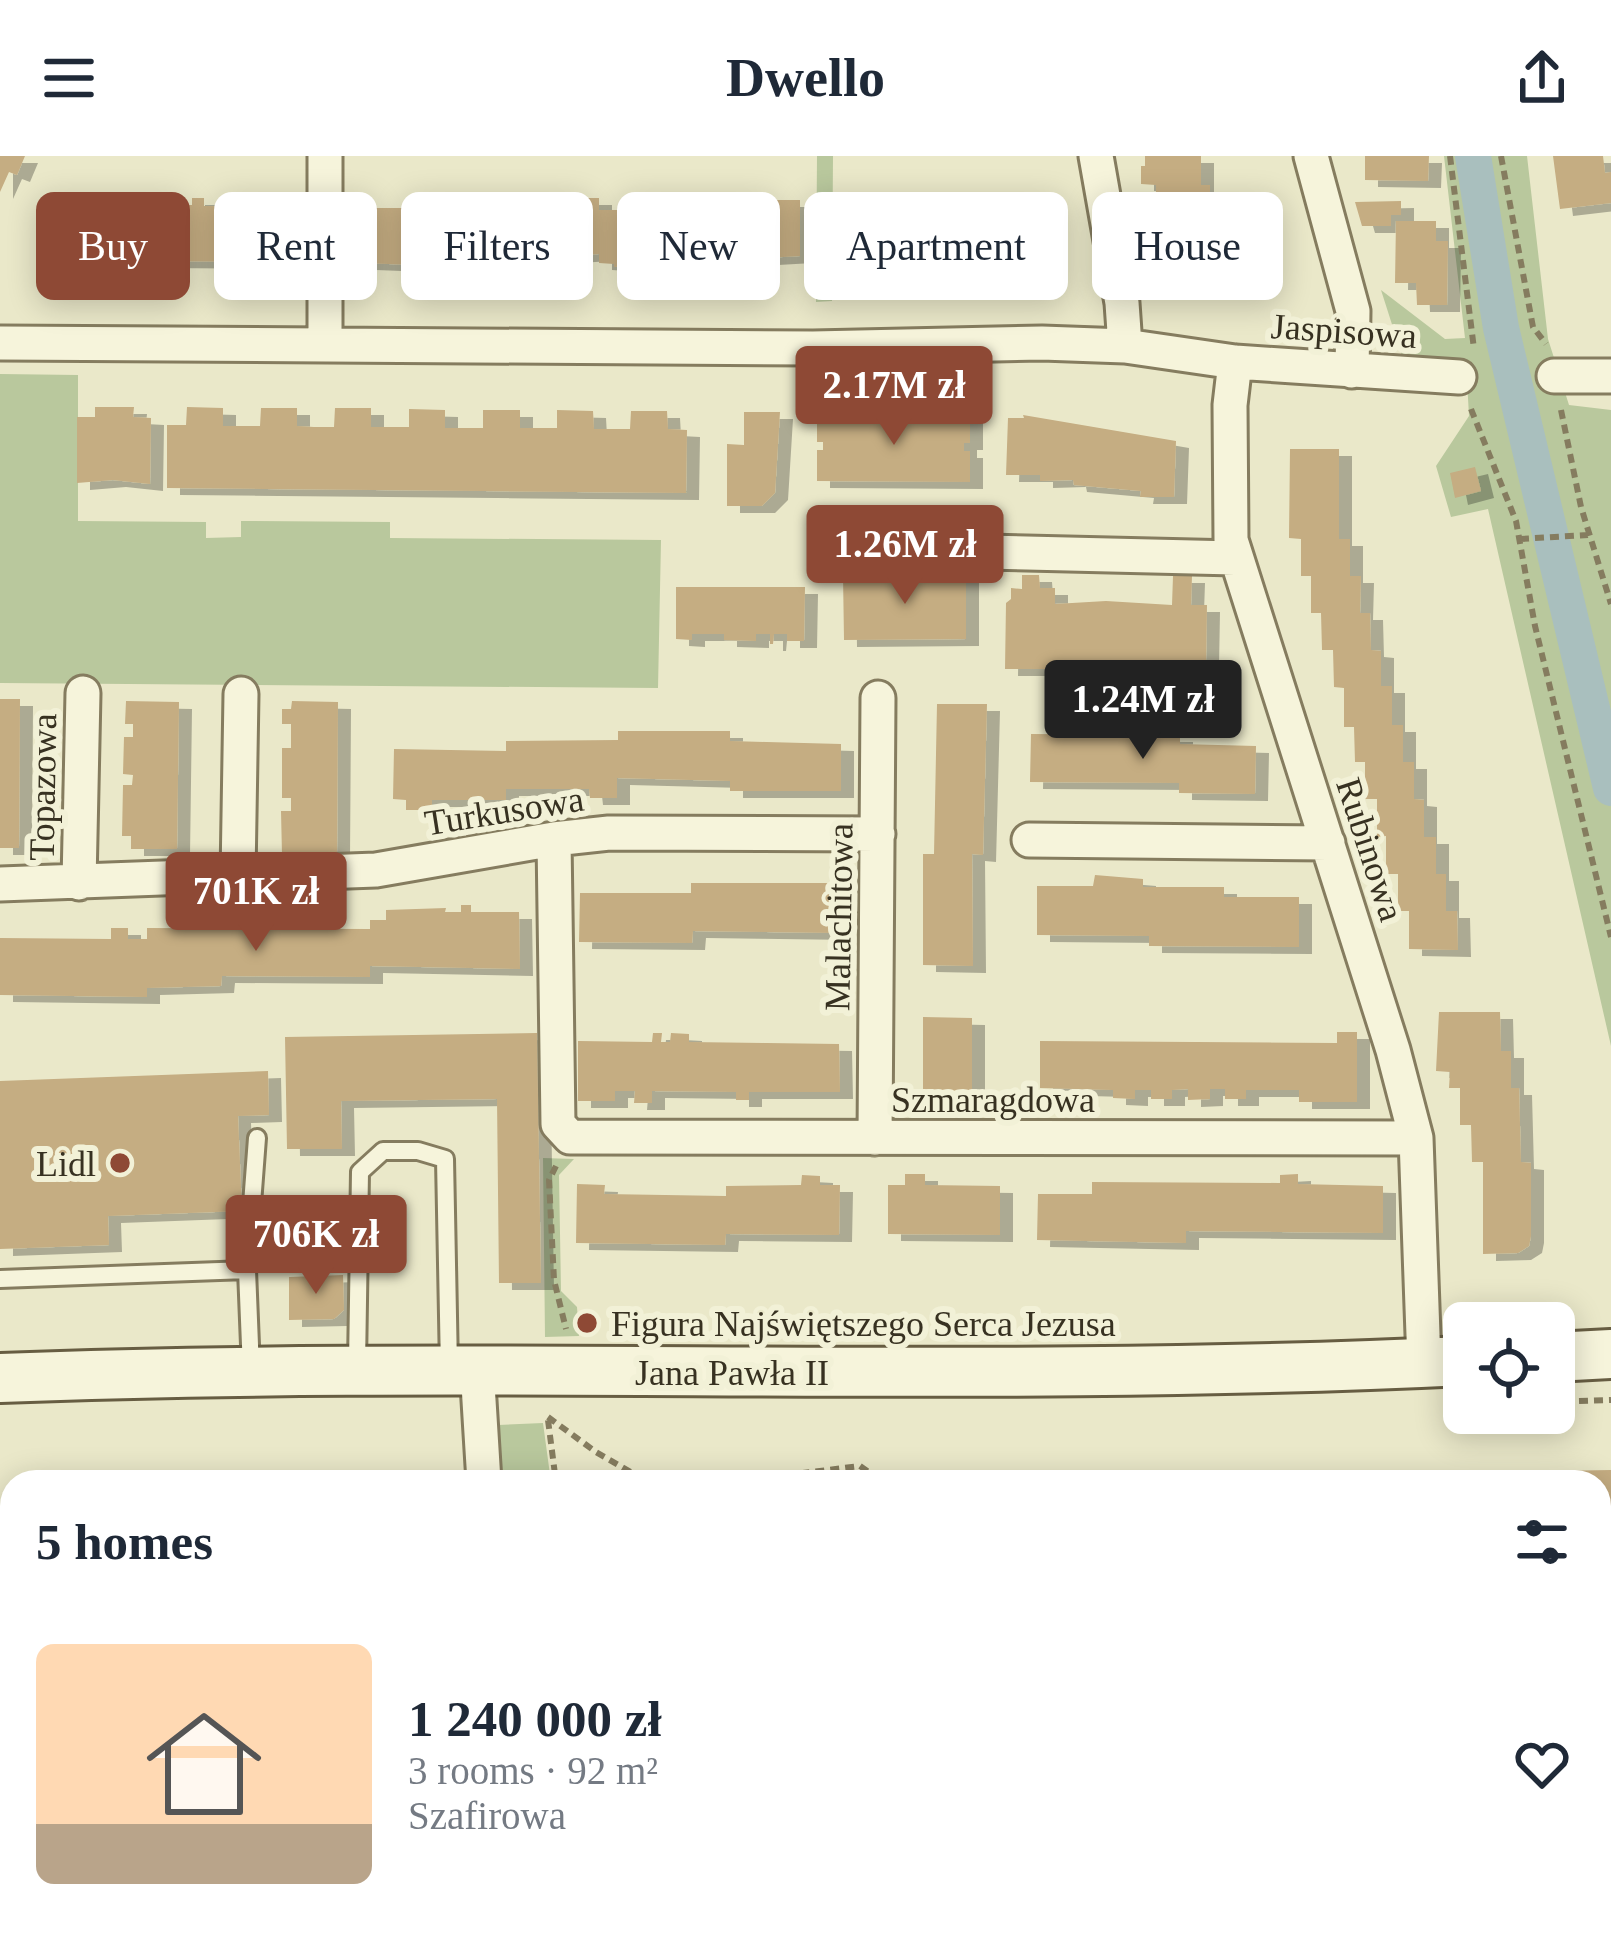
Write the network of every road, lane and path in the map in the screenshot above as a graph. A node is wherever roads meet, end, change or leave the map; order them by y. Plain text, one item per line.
1 (325, 156) edge
2 (1096, 156) edge
3 (1311, 156) edge
4 (1450, 156) edge
5 (0, 343) edge
6 (326, 345) junction
7 (1125, 346) junction
8 (1235, 362) junction
9 (1352, 371) junction
10 (1554, 376) dead end
11 (1611, 376) edge
12 (1459, 377) junction
13 (1589, 534) dead end
14 (1520, 539) junction
15 (986, 552) dead end
16 (1235, 558) junction
17 (83, 692) dead end
18 (241, 694) dead end
19 (878, 698) dead end
20 (878, 834) junction
21 (554, 839) junction
22 (1029, 840) dead end
23 (1328, 843) junction
24 (238, 876) junction
25 (80, 883) junction
26 (0, 884) edge
27 (1611, 938) edge
28 (570, 1137) junction
29 (257, 1138) dead end
30 (875, 1138) junction
31 (1415, 1138) junction
32 (247, 1270) junction
33 (0, 1279) edge
34 (573, 1343) dead end
35 (1443, 1354) edge
36 (1611, 1354) edge
37 (1575, 1356) edge
38 (1443, 1362) edge
39 (357, 1369) junction
40 (463, 1369) junction
41 (251, 1370) junction
42 (0, 1378) edge
43 (482, 1470) edge
44 (555, 1470) edge
45 (627, 1470) edge
46 (828, 1470) edge
47 (866, 1470) edge

1 - 6 street
2 - 7 street
3 - 9 street
4 - 12 path
5 - 6 street, Jaspisowa
6 - 7 street, Jaspisowa
7 - 8 street, Jaspisowa
8 - 9 street, Jaspisowa
8 - 16 street, Rubinowa
9 - 12 street, Jaspisowa
10 - 11 street
12 - 14 path
13 - 14 path
14 - 27 path
15 - 16 street
16 - 23 street, Rubinowa
17 - 25 street, Topazowa
18 - 24 street
19 - 20 street, Malachitowa
20 - 21 street, Turkusowa
20 - 30 street, Malachitowa
21 - 24 street, Turkusowa
21 - 28 street
22 - 23 street
23 - 31 street, Rubinowa
24 - 25 street, Turkusowa
25 - 26 street, Turkusowa
28 - 30 street, Szmaragdowa
28 - 34 path
29 - 32 lane
30 - 31 street, Szmaragdowa
31 - 35 street, Rubinowa
32 - 33 lane
32 - 41 lane
36 - 37 street
38 - 40 street, Jana Pawła II
39 - 40 street, Jana Pawła II
39 - 40 lane
39 - 41 street, Jana Pawła II
40 - 43 street
41 - 42 street, Jana Pawła II
44 - 45 path
46 - 47 path

